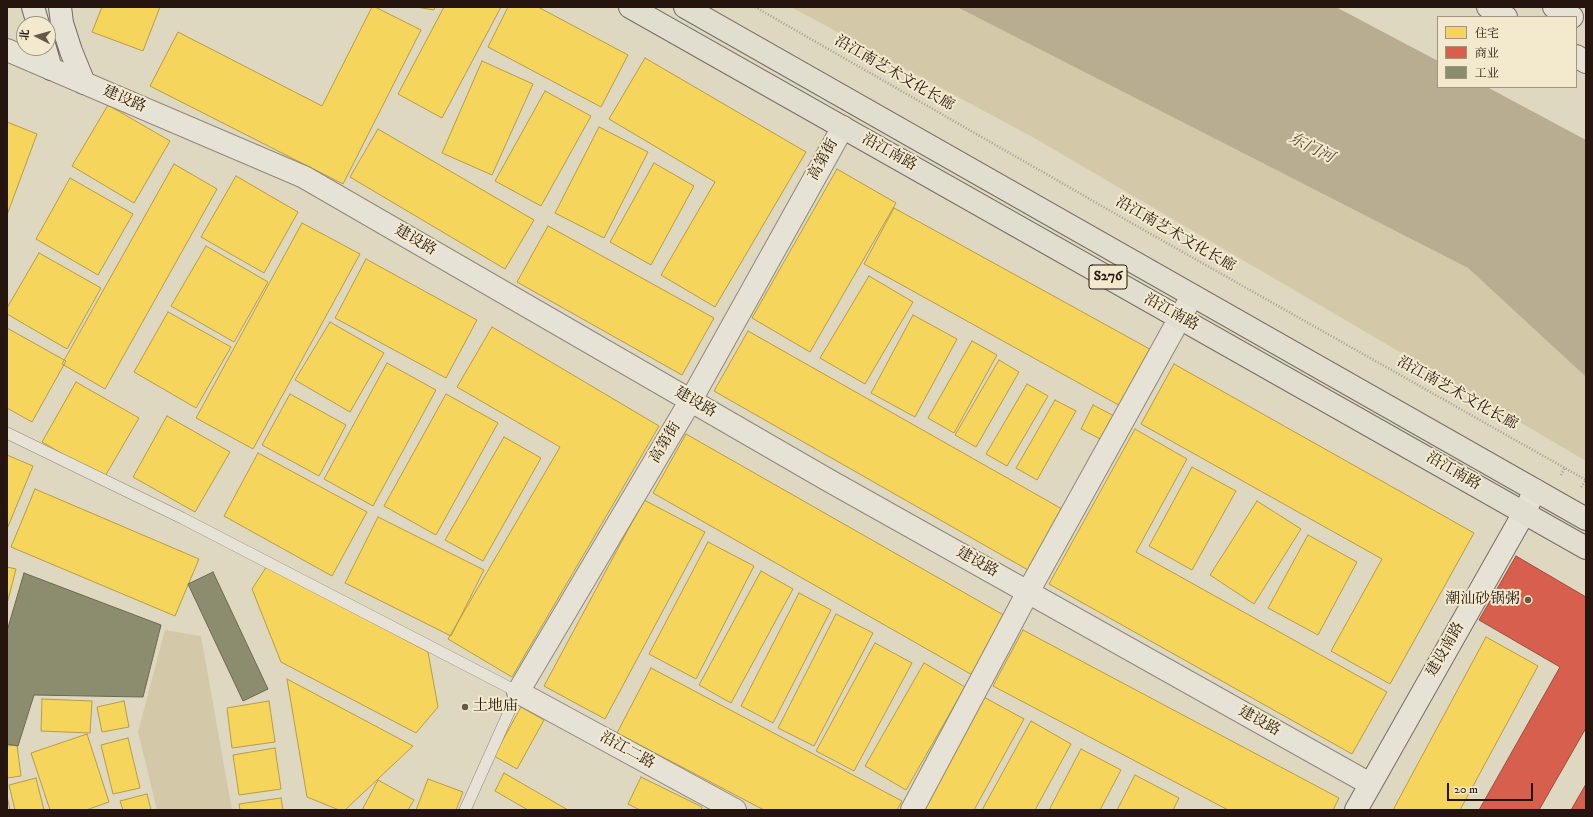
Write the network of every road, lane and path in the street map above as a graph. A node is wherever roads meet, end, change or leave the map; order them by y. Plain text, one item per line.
1 (60, 7) edge
2 (630, 7) edge
3 (686, 7) edge
4 (755, 7) edge
5 (1488, 7) edge
6 (1554, 7) edge
7 (1504, 16) edge
8 (1570, 16) edge
9 (1577, 20) edge
10 (1586, 25) edge
11 (7, 50) edge
12 (47, 56) edge
13 (1577, 57) edge
14 (1586, 62) edge
15 (51, 69) junction
16 (84, 83) junction
17 (842, 127) junction
18 (1192, 296) junction
19 (1180, 318) junction
20 (691, 400) junction
21 (7, 433) edge
22 (1586, 480) edge
23 (1535, 490) junction
24 (1524, 513) junction
25 (1586, 520) edge
26 (1586, 548) edge
27 (1028, 592) junction
28 (518, 692) junction
29 (1370, 784) junction
30 (465, 810) edge
31 (735, 810) edge
32 (912, 810) edge
33 (1356, 810) edge

1 - 16 street
2 - 17 main road, 沿江南路 / S276
3 - 18 main road, 沿江南路 / S276
4 - 22 path, 沿江南艺术文化长廊
5 - 7 street
6 - 8 street
9 - 10 street
11 - 15 street, 建设路
12 - 15 street
13 - 14 street
15 - 16 street, 建设路
16 - 20 street, 建设路
17 - 19 main road, 沿江南路 / S276
17 - 20 street, 高第街
18 - 19 street
18 - 23 main road, 沿江南路 / S276
19 - 24 main road, 沿江南路 / S276
19 - 27 street
20 - 27 street, 建设路
20 - 28 street, 高第街
21 - 28 lane
23 - 24 street, 建设南路
23 - 25 main road, 沿江南路 / S276
24 - 26 main road, 沿江南路 / S276
24 - 29 street, 建设南路
27 - 29 street, 建设路
27 - 32 street
28 - 30 lane
28 - 31 street, 沿江二路
29 - 33 street, 建设南路

